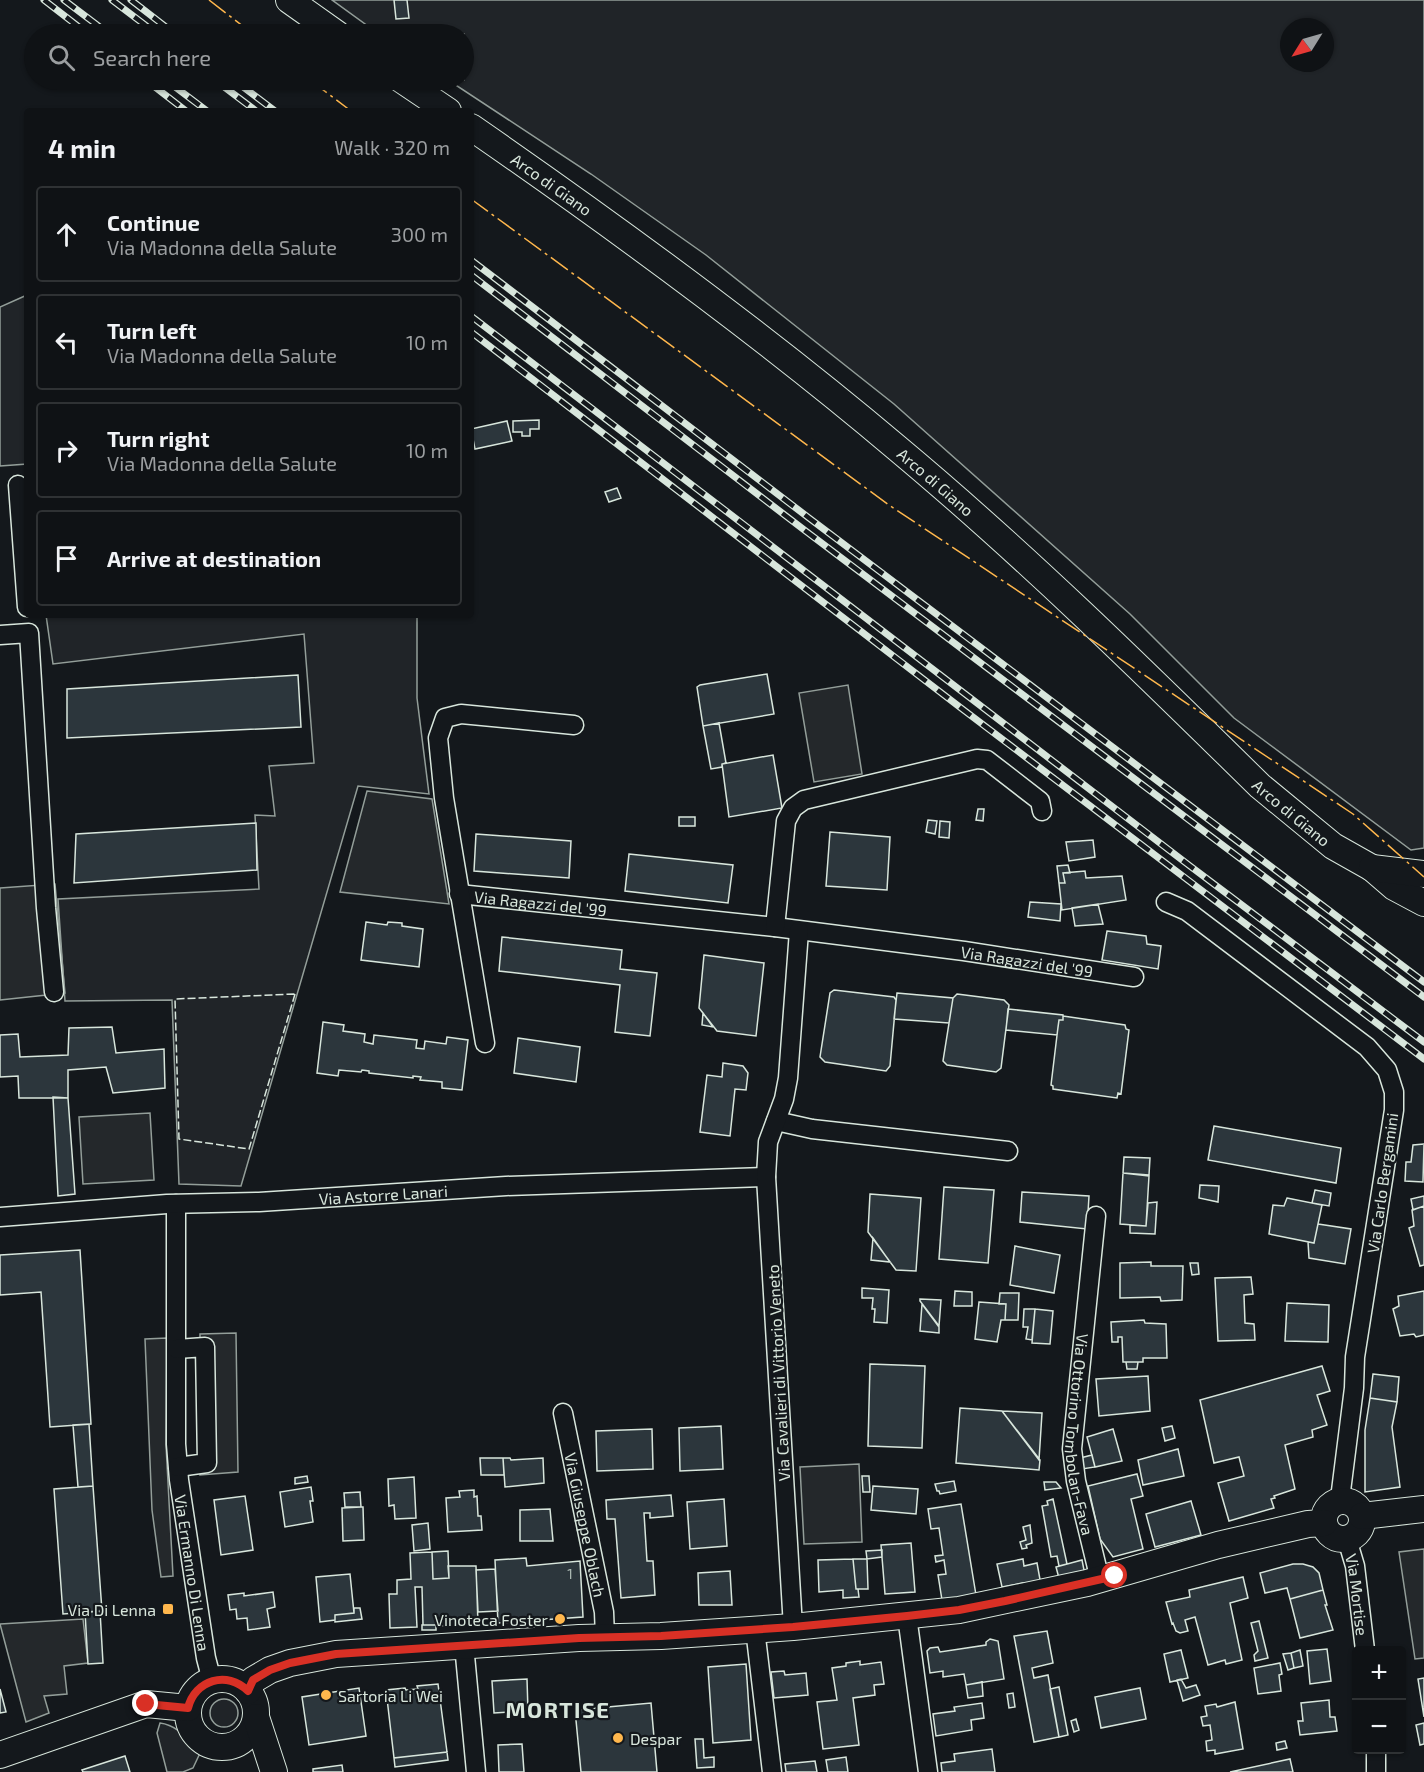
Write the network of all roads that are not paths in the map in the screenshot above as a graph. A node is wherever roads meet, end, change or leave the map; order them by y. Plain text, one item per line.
1 (289, 0) edge
2 (323, 24) edge
3 (417, 90) edge
4 (444, 108) edge
5 (474, 129) edge
6 (18, 485) dead end
7 (24, 566) edge
8 (28, 624) edge
9 (0, 635) edge
10 (574, 725) dead end
11 (1042, 811) dead end
12 (1372, 868) junction
13 (1424, 874) edge
14 (459, 894) junction
15 (1166, 902) dead end
16 (1424, 903) edge
17 (775, 927) junction
18 (798, 931) junction
19 (1134, 977) dead end
20 (54, 992) dead end
21 (485, 1043) dead end
22 (776, 1121) junction
23 (1008, 1151) dead end
24 (766, 1178) junction
25 (177, 1204) junction
26 (1096, 1216) dead end
27 (0, 1217) edge
28 (177, 1349) junction
29 (563, 1413) dead end
30 (178, 1467) junction
31 (1351, 1509) junction
32 (1424, 1509) edge
33 (1324, 1523) junction
34 (1347, 1539) junction
35 (1100, 1580) junction
36 (907, 1616) junction
37 (793, 1627) junction
38 (754, 1629) junction
39 (606, 1637) junction
40 (464, 1645) junction
41 (1365, 1646) edge
42 (212, 1680) junction
43 (248, 1691) junction
44 (188, 1708) junction
45 (256, 1717) junction
46 (240, 1743) junction
47 (1376, 1754) edge
48 (0, 1755) edge
49 (274, 1770) edge
50 (476, 1772) edge
51 (772, 1772) edge
52 (928, 1772) edge
53 (1376, 1772) edge

1 - 2 street
3 - 4 street
5 - 12 street, Arco di Giano
6 - 7 street
8 - 9 street
8 - 20 street
10 - 14 street
11 - 17 street
12 - 13 street, Arco di Giano
12 - 16 street, Arco di Giano
14 - 17 street, Via Ragazzi del '99
14 - 21 street, Via Ragazzi del '99
15 - 31 street, Via Carlo Bergamini
17 - 18 street, Via Ragazzi del '99
18 - 19 street, Via Ragazzi del '99
18 - 22 street, Via Cavalieri di Vittorio Veneto
22 - 23 street
22 - 24 street, Via Cavalieri di Vittorio Veneto
24 - 25 street, Via Astorre Lanari
24 - 37 street, Via Cavalieri di Vittorio Veneto
25 - 27 street, Via Astorre Lanari
25 - 28 street, Via Ermanno Di Lenna
26 - 35 street, Via Ottorino Tombolan-Fava
28 - 30 street, Via Ermanno Di Lenna
28 - 30 street
29 - 39 street, Via Giuseppe Oblach
30 - 42 street, Via Ermanno Di Lenna
31 - 32 street
31 - 33 street
31 - 34 street
33 - 34 street
33 - 35 street
34 - 41 street, Via Mortise
35 - 36 street
36 - 37 street
36 - 52 street
37 - 38 street
38 - 39 street
38 - 51 street
39 - 40 street
40 - 43 street
40 - 50 street
42 - 43 street
42 - 44 street
43 - 45 street
44 - 46 street
44 - 48 street
45 - 46 street
45 - 49 street
46 - 49 street
47 - 53 street

